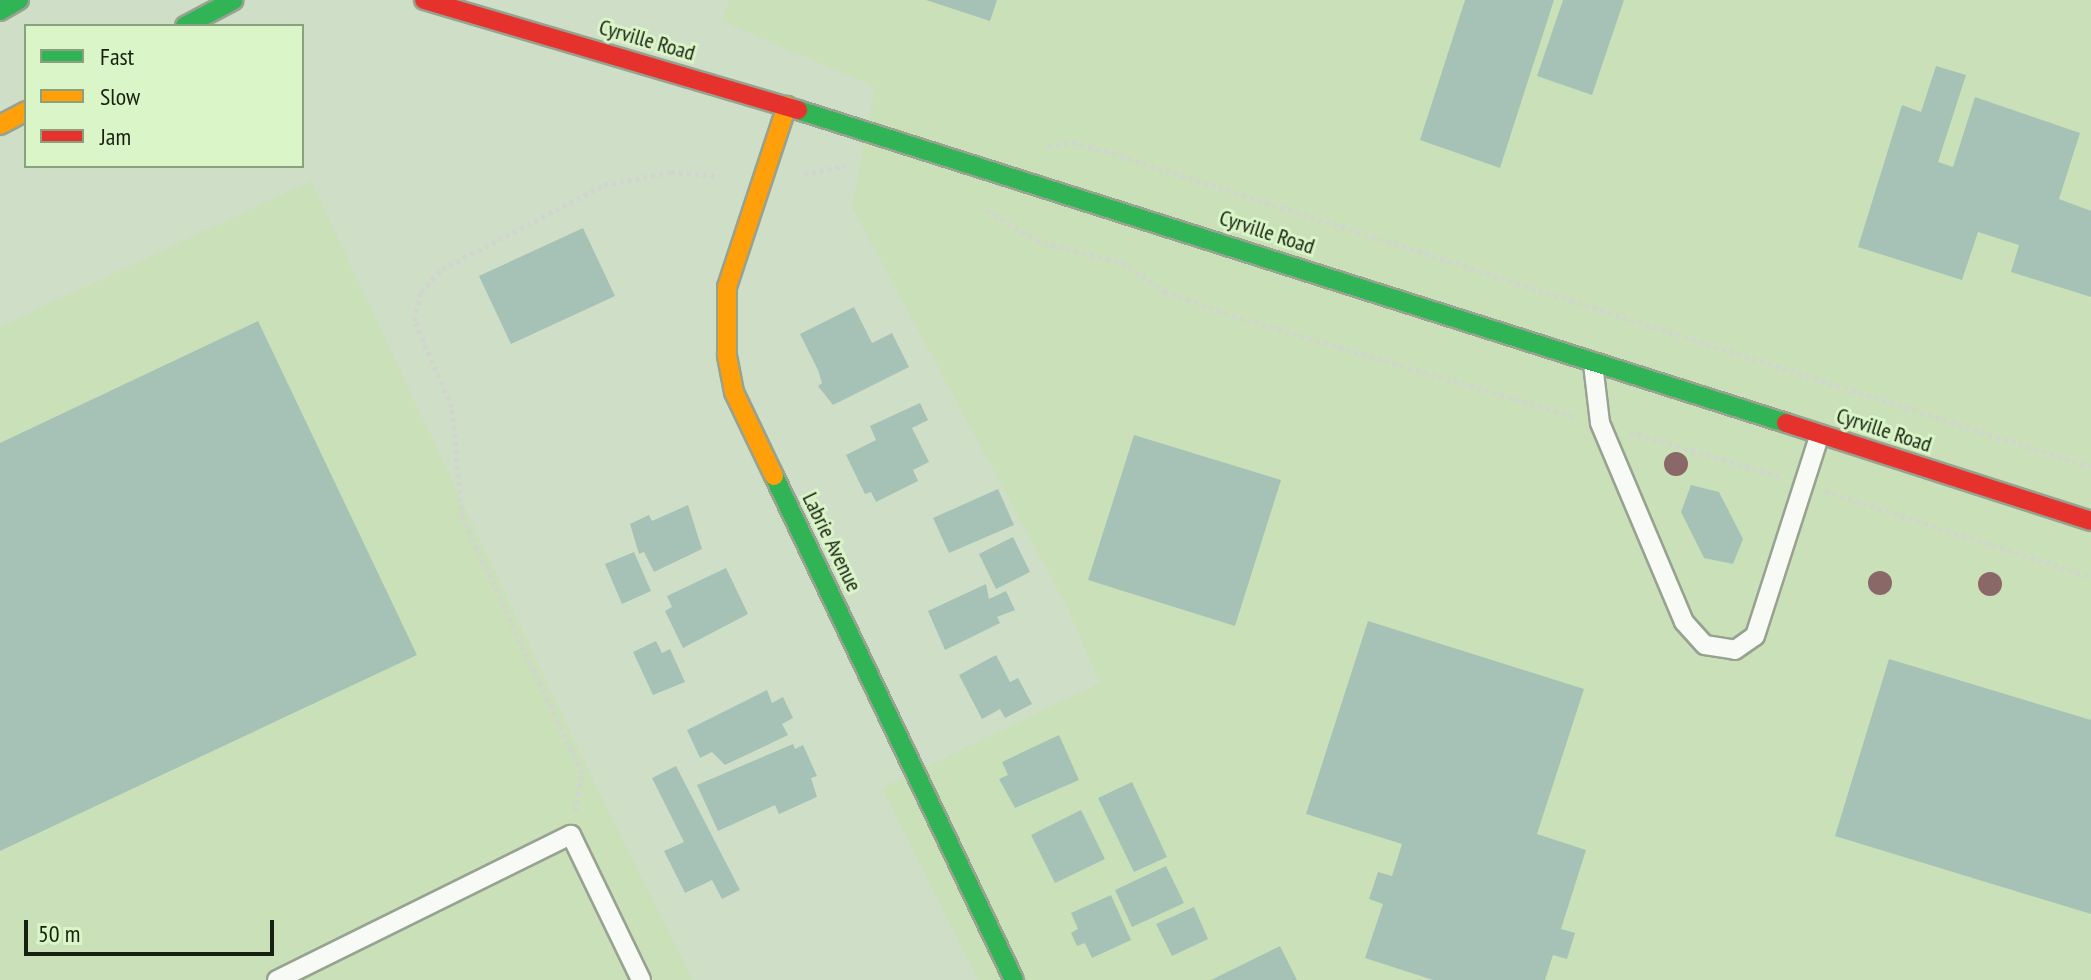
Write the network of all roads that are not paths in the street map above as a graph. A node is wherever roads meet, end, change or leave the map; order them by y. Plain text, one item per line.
1 (19, 0) edge
2 (196, 0) edge
3 (234, 0) edge
4 (424, 0) edge
5 (0, 11) edge
6 (178, 22) edge
7 (787, 106) junction
8 (24, 112) edge
9 (0, 125) edge
10 (1592, 361) junction
11 (1820, 434) junction
12 (2091, 521) edge
13 (277, 980) edge
14 (641, 980) edge
15 (1014, 980) edge

1 - 5 main road
2 - 6 main road
3 - 6 main road
4 - 7 main road, Cyrville Road
7 - 10 main road, Cyrville Road
7 - 15 main road, Labrie Avenue
8 - 9 main road
10 - 11 main road, Cyrville Road
10 - 11 lane
11 - 12 main road, Cyrville Road
13 - 14 lane

